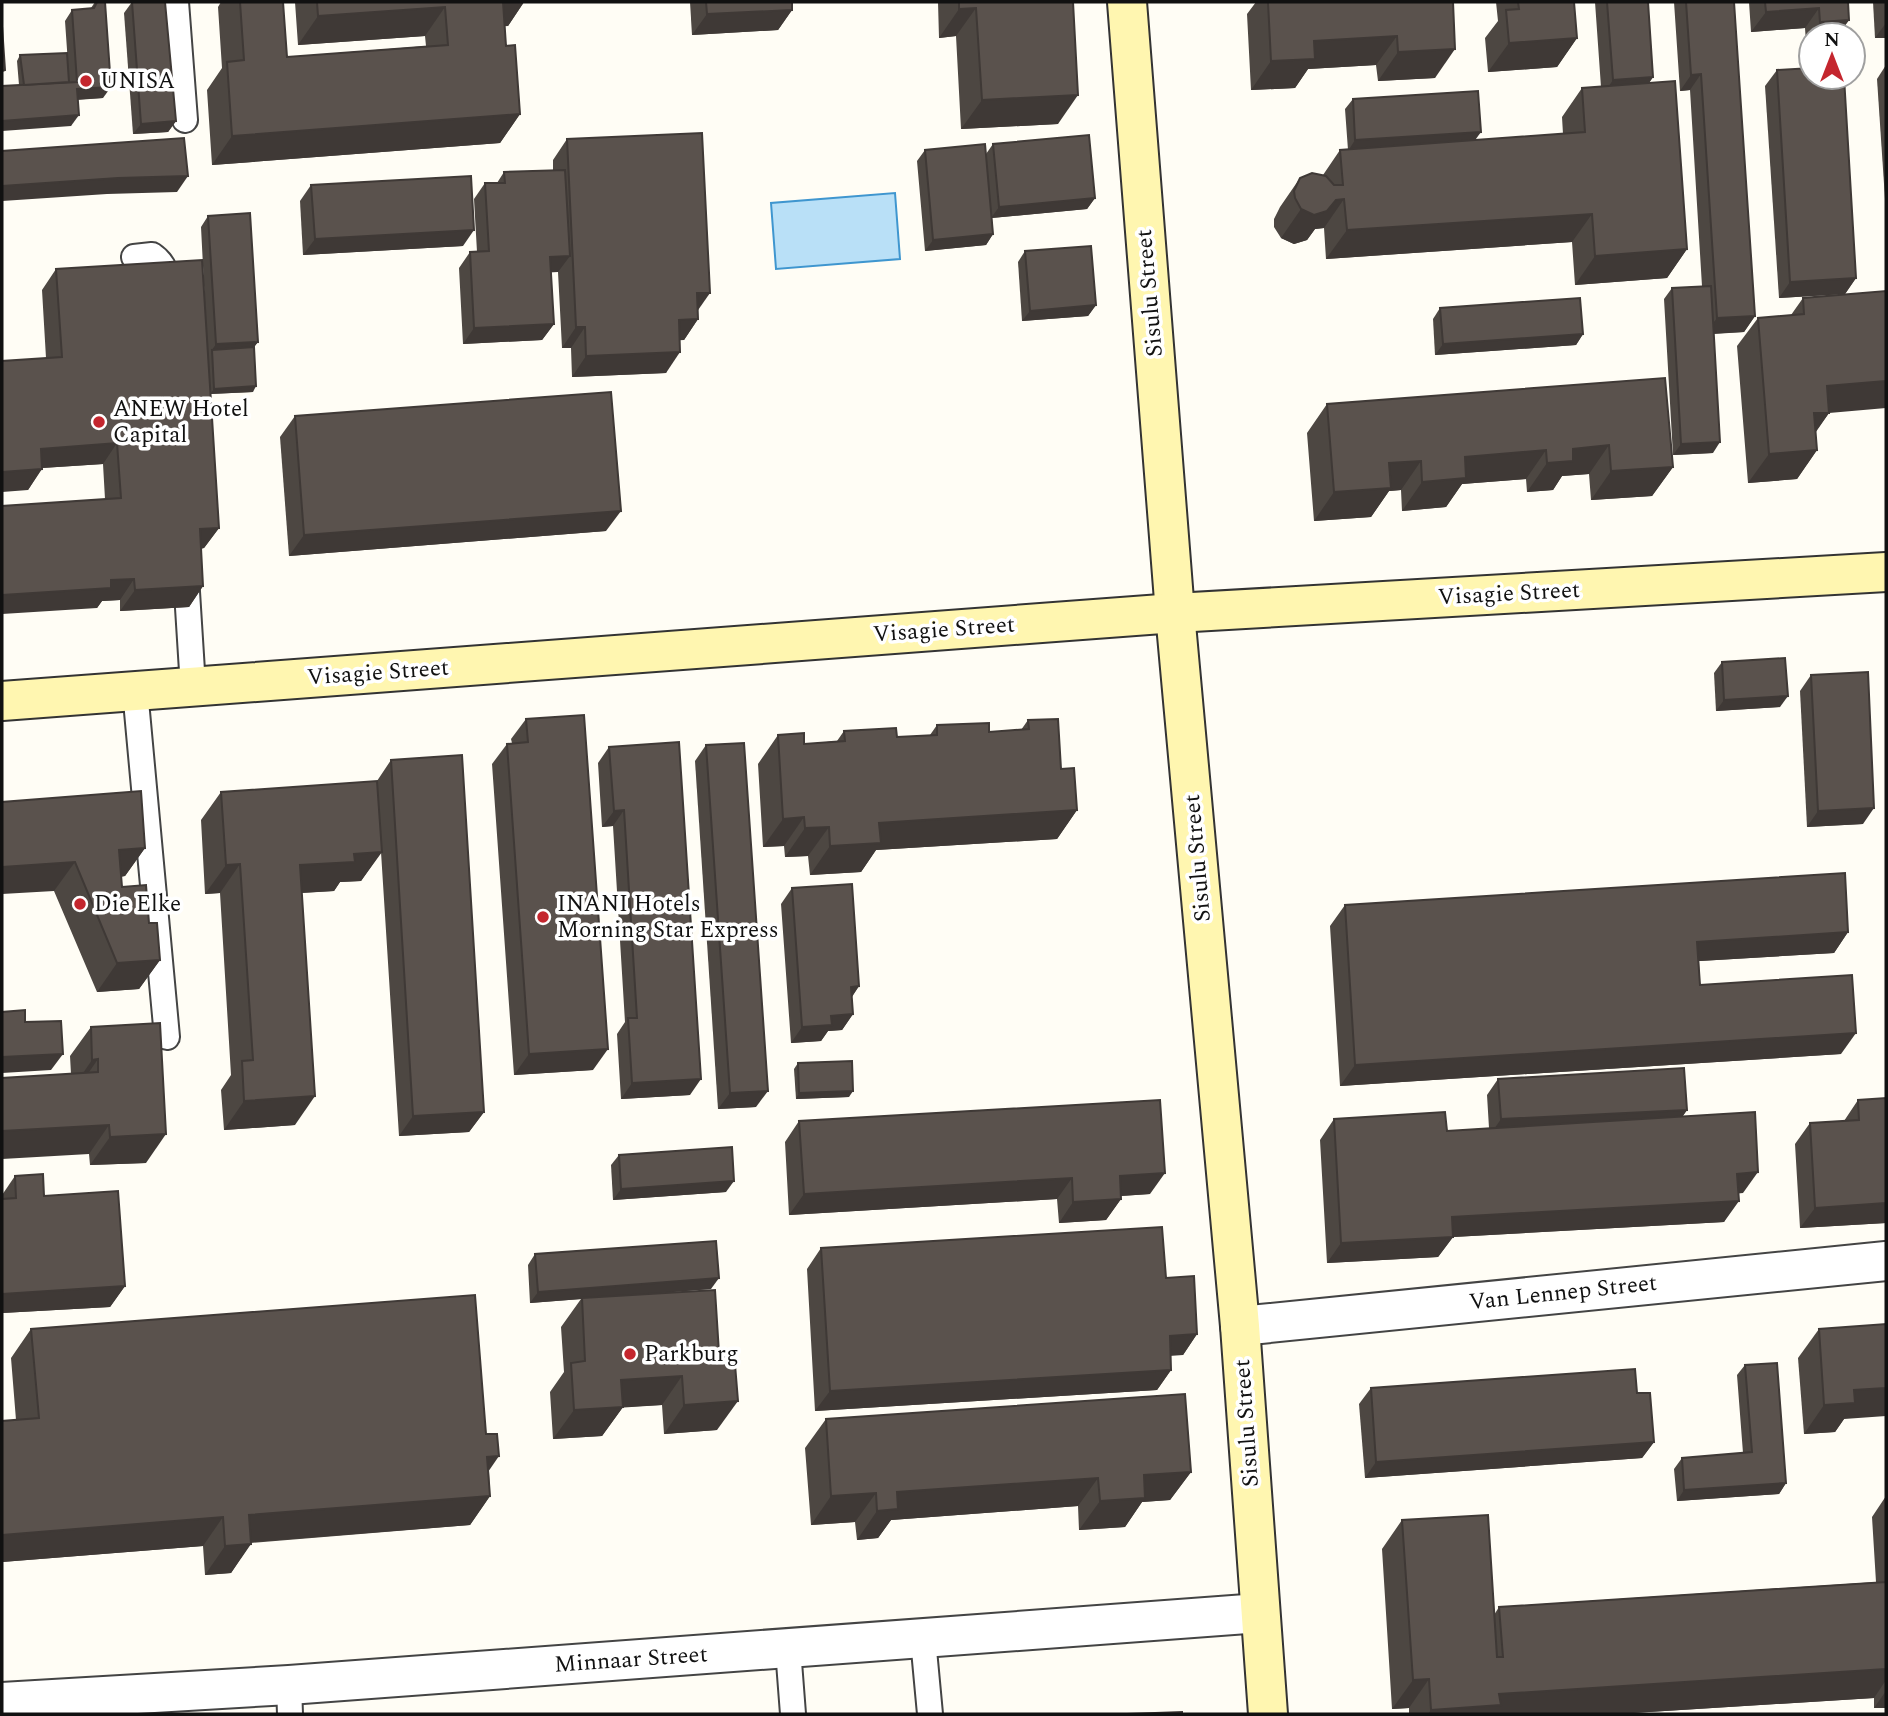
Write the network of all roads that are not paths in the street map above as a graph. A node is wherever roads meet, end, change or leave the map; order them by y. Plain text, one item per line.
1 (176, 2) edge
2 (1127, 2) edge
3 (185, 120) dead end
4 (134, 257) dead end
5 (169, 314) edge
6 (184, 549) edge
7 (1886, 572) edge
8 (1175, 613) junction
9 (193, 687) junction
10 (135, 690) junction
11 (2, 701) edge
12 (167, 1037) dead end
13 (1886, 1261) edge
14 (1240, 1325) junction
15 (1260, 1613) junction
16 (923, 1639) junction
17 (788, 1649) junction
18 (289, 1700) edge
19 (2, 1702) edge
20 (793, 1714) edge
21 (930, 1714) edge
22 (1268, 1714) edge

1 - 3 lane
2 - 8 street, Sisulu Street
4 - 5 lane
6 - 9 lane
7 - 8 street, Visagie Street
8 - 9 street, Visagie Street
8 - 14 street, Sisulu Street
9 - 10 street, Visagie Street
10 - 11 street, Visagie Street
10 - 12 lane
13 - 14 street, Van Lennep Street
14 - 15 street, Sisulu Street
15 - 16 street, Minnaar Street
15 - 22 street, Sisulu Street
16 - 17 street, Minnaar Street
16 - 21 lane
17 - 18 street, Minnaar Street
17 - 20 lane
18 - 19 street, Minnaar Street

